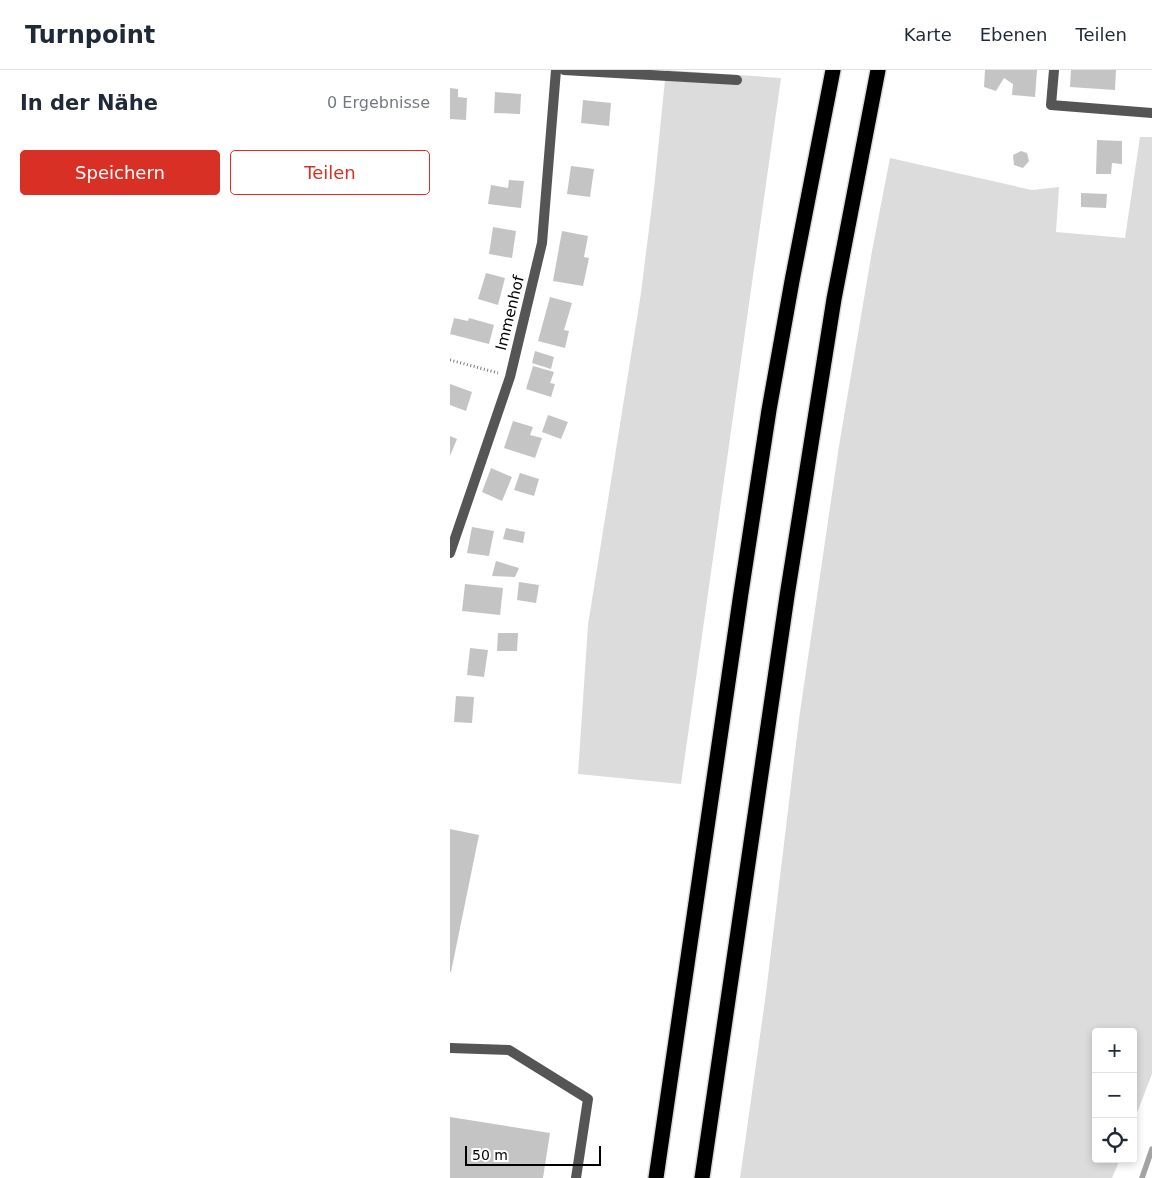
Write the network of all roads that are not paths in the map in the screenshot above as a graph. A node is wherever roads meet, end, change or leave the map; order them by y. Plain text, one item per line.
1 (556, 70) edge
2 (564, 70) edge
3 (833, 70) edge
4 (878, 70) edge
5 (1054, 70) edge
6 (737, 80) dead end
7 (1152, 113) edge
8 (450, 554) edge
9 (450, 1048) edge
10 (576, 1178) edge
11 (656, 1178) edge
12 (702, 1178) edge

1 - 8 street, Immenhof
2 - 6 street
3 - 11 highway
4 - 12 highway
5 - 7 street
9 - 10 street

